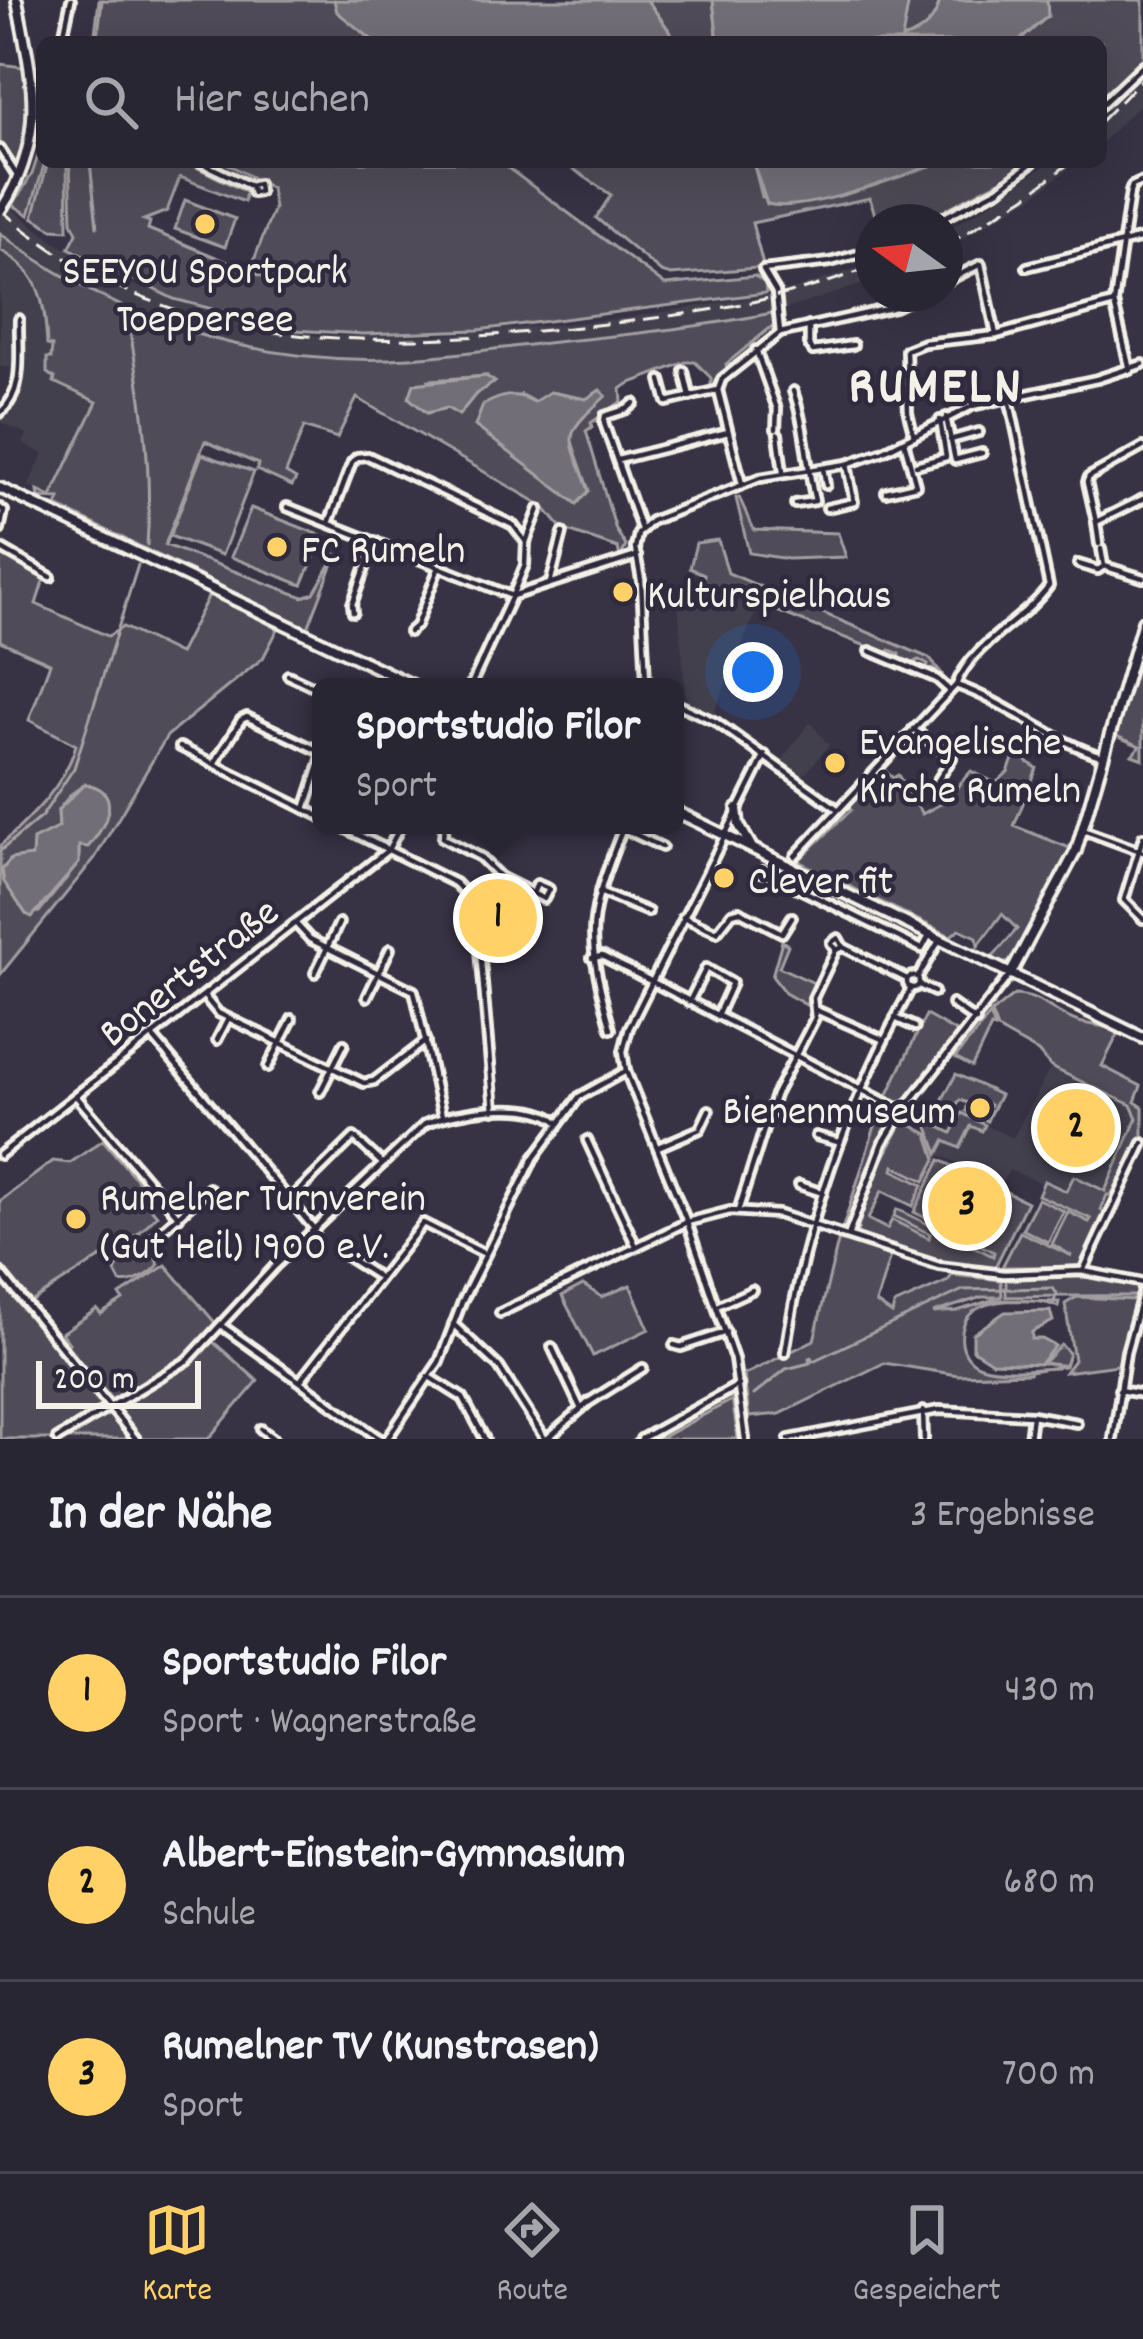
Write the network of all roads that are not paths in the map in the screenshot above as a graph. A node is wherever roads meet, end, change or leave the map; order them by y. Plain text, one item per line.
1 (17, 0) edge
2 (71, 0) edge
3 (63, 36) edge
4 (1143, 64) edge
5 (36, 99) edge
6 (1107, 99) edge
7 (36, 126) edge
8 (0, 148) edge
9 (212, 168) edge
10 (1025, 168) edge
11 (20, 177) junction
12 (1143, 181) edge
13 (250, 186) dead end
14 (963, 208) edge
15 (0, 211) edge
16 (1143, 238) edge
17 (1122, 244) junction
18 (855, 255) edge
19 (1027, 267) dead end
20 (963, 272) edge
21 (1114, 303) junction
22 (872, 312) edge
23 (19, 319) dead end
24 (809, 326) junction
25 (780, 333) junction
26 (996, 335) junction
27 (853, 345) dead end
28 (756, 350) junction
29 (1143, 364) edge
30 (1130, 370) junction
31 (684, 371) dead end
32 (661, 380) dead end
33 (718, 390) junction
34 (793, 391) dead end
35 (690, 397) junction
36 (1010, 398) junction
37 (634, 403) dead end
38 (0, 413) edge
39 (943, 419) junction
40 (728, 432) junction
41 (979, 432) dead end
42 (914, 436) junction
43 (950, 440) junction
44 (904, 441) junction
45 (1143, 447) edge
46 (982, 454) dead end
47 (617, 460) junction
48 (847, 464) junction
49 (916, 465) dead end
50 (823, 468) junction
51 (807, 469) junction
52 (783, 472) junction
53 (826, 484) dead end
54 (742, 486) junction
55 (0, 488) edge
56 (886, 492) dead end
57 (1143, 500) edge
58 (794, 504) dead end
59 (287, 507) dead end
60 (827, 508) dead end
61 (2, 509) edge
62 (539, 509) dead end
63 (1096, 522) junction
64 (329, 524) junction
65 (0, 530) edge
66 (641, 530) junction
67 (563, 533) dead end
68 (375, 542) junction
69 (526, 542) junction
70 (0, 548) edge
71 (637, 556) junction
72 (1078, 564) dead end
73 (1104, 566) junction
74 (440, 567) junction
75 (51, 577) dead end
76 (1143, 578) edge
77 (550, 583) junction
78 (512, 596) junction
79 (353, 612) dead end
80 (1143, 621) edge
81 (409, 632) dead end
82 (870, 651) dead end
83 (288, 675) dead end
84 (398, 678) edge
85 (474, 678) edge
86 (648, 678) edge
87 (312, 687) edge
88 (952, 687) junction
89 (684, 707) edge
90 (913, 729) junction
91 (180, 747) dead end
92 (312, 751) edge
93 (766, 755) junction
94 (1104, 758) junction
95 (214, 764) junction
96 (312, 785) edge
97 (933, 788) dead end
98 (305, 808) junction
99 (737, 808) junction
100 (836, 808) junction
101 (312, 812) edge
102 (684, 815) edge
103 (1083, 830) junction
104 (356, 834) edge
105 (396, 834) edge
106 (443, 834) edge
107 (620, 834) edge
108 (637, 834) edge
109 (725, 835) junction
110 (1143, 837) edge
111 (662, 847) dead end
112 (752, 848) junction
113 (388, 850) junction
114 (1141, 851) edge
115 (795, 856) dead end
116 (500, 878) junction
117 (776, 878) junction
118 (598, 892) junction
119 (532, 893) dead end
120 (470, 898) junction
121 (858, 899) junction
122 (648, 912) dead end
123 (850, 914) junction
124 (683, 917) junction
125 (792, 917) dead end
126 (1143, 920) edge
127 (296, 923) junction
128 (339, 923) dead end
129 (782, 933) junction
130 (930, 934) junction
131 (940, 939) junction
132 (779, 942) dead end
133 (327, 947) junction
134 (390, 949) dead end
135 (592, 958) junction
136 (820, 958) dead end
137 (830, 963) junction
138 (315, 973) dead end
139 (379, 973) junction
140 (1011, 974) junction
141 (651, 982) junction
142 (916, 983) junction
143 (934, 992) dead end
144 (204, 995) junction
145 (367, 997) dead end
146 (688, 1002) junction
147 (952, 1004) dead end
148 (816, 1010) junction
149 (718, 1016) junction
150 (229, 1018) junction
151 (896, 1018) junction
152 (292, 1019) dead end
153 (976, 1021) junction
154 (915, 1027) dead end
155 (611, 1029) dead end
156 (153, 1036) junction
157 (1143, 1037) edge
158 (217, 1040) dead end
159 (884, 1040) junction
160 (426, 1041) junction
161 (280, 1044) junction
162 (344, 1044) dead end
163 (796, 1055) junction
164 (268, 1067) dead end
165 (332, 1069) junction
166 (626, 1071) junction
167 (861, 1088) junction
168 (320, 1092) dead end
169 (76, 1096) junction
170 (709, 1110) dead end
171 (494, 1111) junction
172 (903, 1111) junction
173 (442, 1116) junction
174 (558, 1122) junction
175 (816, 1136) dead end
176 (587, 1140) dead end
177 (838, 1142) junction
178 (1143, 1142) edge
179 (658, 1147) junction
180 (0, 1155) edge
181 (383, 1164) junction
182 (800, 1185) dead end
183 (209, 1189) dead end
184 (823, 1193) junction
185 (290, 1200) junction
186 (739, 1211) junction
187 (178, 1217) junction
188 (687, 1222) junction
189 (814, 1224) junction
190 (315, 1230) junction
191 (848, 1236) junction
192 (149, 1242) dead end
193 (636, 1246) junction
194 (338, 1251) dead end
195 (485, 1254) junction
196 (1083, 1270) junction
197 (0, 1272) edge
198 (380, 1278) junction
199 (1143, 1287) edge
200 (752, 1290) dead end
201 (717, 1306) junction
202 (500, 1313) dead end
203 (453, 1324) junction
204 (221, 1326) junction
205 (726, 1332) junction
206 (674, 1345) dead end
207 (552, 1347) dead end
208 (785, 1353) dead end
209 (643, 1369) dead end
210 (429, 1377) junction
211 (300, 1381) junction
212 (739, 1385) junction
213 (1119, 1390) junction
214 (1143, 1394) edge
215 (111, 1406) junction
216 (581, 1409) junction
217 (923, 1411) junction
218 (1032, 1415) junction
219 (1077, 1423) dead end
220 (261, 1429) dead end
221 (824, 1436) edge
222 (57, 1439) edge
223 (136, 1439) edge
224 (274, 1439) edge
225 (384, 1439) edge
226 (485, 1439) edge
227 (546, 1439) edge
228 (641, 1439) edge
229 (745, 1439) edge
230 (789, 1439) edge
231 (924, 1439) edge
232 (1029, 1439) edge
233 (1112, 1439) edge

1 - 5 main road
2 - 3 street
4 - 6 street
7 - 11 main road
8 - 11 street
9 - 13 street
10 - 14 street
11 - 15 main road, bridge
12 - 17 street
16 - 17 street
17 - 19 street
17 - 21 street
18 - 25 street
20 - 26 street
21 - 26 street
21 - 30 street
22 - 24 street
23 - 38 street
24 - 25 street
24 - 27 street
25 - 28 street
26 - 42 street
28 - 33 street
28 - 52 street
29 - 30 street
30 - 36 street
31 - 35 street
32 - 35 street
33 - 35 street
33 - 40 street
34 - 51 street
36 - 39 street
36 - 88 street
37 - 47 street
39 - 42 street
39 - 43 street
39 - 49 street
40 - 47 street
40 - 54 street
41 - 43 street
42 - 44 street
43 - 46 street
44 - 48 street
44 - 56 street
45 - 63 street
47 - 66 street
48 - 50 street
48 - 60 street
50 - 51 street
50 - 53 street
51 - 52 street
51 - 58 street
52 - 54 street
54 - 66 street
55 - 84 main road
57 - 63 street
59 - 64 street
61 - 65 street
62 - 69 street
63 - 73 street
64 - 68 street
64 - 69 street
66 - 71 street
67 - 77 street
68 - 74 street
68 - 79 street
69 - 78 street
70 - 75 street
71 - 77 street
71 - 86 street
72 - 73 street
73 - 76 street
74 - 78 street
74 - 81 street
77 - 78 street
78 - 85 street
80 - 94 main road
82 - 88 street
83 - 87 street
88 - 90 street
88 - 94 street
89 - 93 street
90 - 97 street
90 - 100 street
91 - 95 street
92 - 95 street
93 - 99 street
93 - 100 street
94 - 103 main road
95 - 98 street
96 - 98 street
98 - 101 street
99 - 109 street
99 - 112 main road
100 - 115 street
102 - 109 main road
103 - 114 street
103 - 140 main road
104 - 113 street
105 - 113 street, Bonertstraße
106 - 116 street
107 - 118 street
108 - 111 street
109 - 112 main road
109 - 124 street
110 - 114 street
112 - 121 main road
113 - 120 street
113 - 127 street, Bonertstraße
114 - 126 street
116 - 119 street
116 - 120 street
117 - 117 street
117 - 123 street
118 - 122 street
118 - 135 street
120 - 171 street
121 - 123 street
121 - 130 main road
123 - 130 street
124 - 129 street
124 - 141 street
125 - 129 street
127 - 133 street
127 - 144 street, Bonertstraße
128 - 133 street
129 - 132 street
130 - 131 main road
131 - 140 main road
131 - 142 street
133 - 138 street
133 - 139 street
134 - 139 street
135 - 141 street
135 - 155 street
136 - 137 street
137 - 142 street
137 - 148 street
139 - 145 street
139 - 160 street
140 - 153 street
140 - 157 main road
141 - 146 street
141 - 166 street
142 - 143 street
142 - 151 street
144 - 150 street
144 - 156 street, Bonertstraße
146 - 149 street
146 - 149 street
147 - 153 street
148 - 159 street
148 - 163 street
149 - 163 street
150 - 158 street
150 - 161 street
151 - 154 street
151 - 159 street
152 - 161 street
153 - 172 street
156 - 169 street, Bonertstraße
156 - 185 street
159 - 167 street
160 - 165 street
160 - 173 street
161 - 164 street
161 - 165 street
162 - 165 street
163 - 167 street
163 - 186 street
165 - 168 street
166 - 174 street
166 - 179 street
167 - 172 street
167 - 177 street
169 - 180 street, Bonertstraße
169 - 187 street
170 - 179 street
171 - 173 street
171 - 174 street
172 - 191 street
173 - 181 street
174 - 195 street
175 - 177 street
176 - 193 street
177 - 184 street
178 - 196 street
179 - 188 street
181 - 185 street
181 - 190 street
182 - 184 street
183 - 187 street
184 - 189 street
185 - 190 street
186 - 188 street
186 - 189 street
187 - 192 street
188 - 193 street
188 - 201 street
189 - 191 street
189 - 208 street
190 - 204 street
191 - 196 street
193 - 202 street
194 - 198 street
195 - 198 street
195 - 203 street
196 - 199 street
197 - 215 street
198 - 211 street
199 - 213 street
200 - 201 street
201 - 205 street
203 - 210 street
203 - 227 street
204 - 211 street
204 - 215 street
205 - 206 street
205 - 212 street
207 - 216 street
209 - 216 street
210 - 225 street
210 - 226 street
211 - 225 street
212 - 228 street
212 - 229 street
213 - 214 street
213 - 233 street
215 - 222 street
215 - 223 street
216 - 227 street
217 - 218 street
217 - 221 street
217 - 231 street
218 - 219 street
218 - 232 street
220 - 224 street
221 - 230 street

